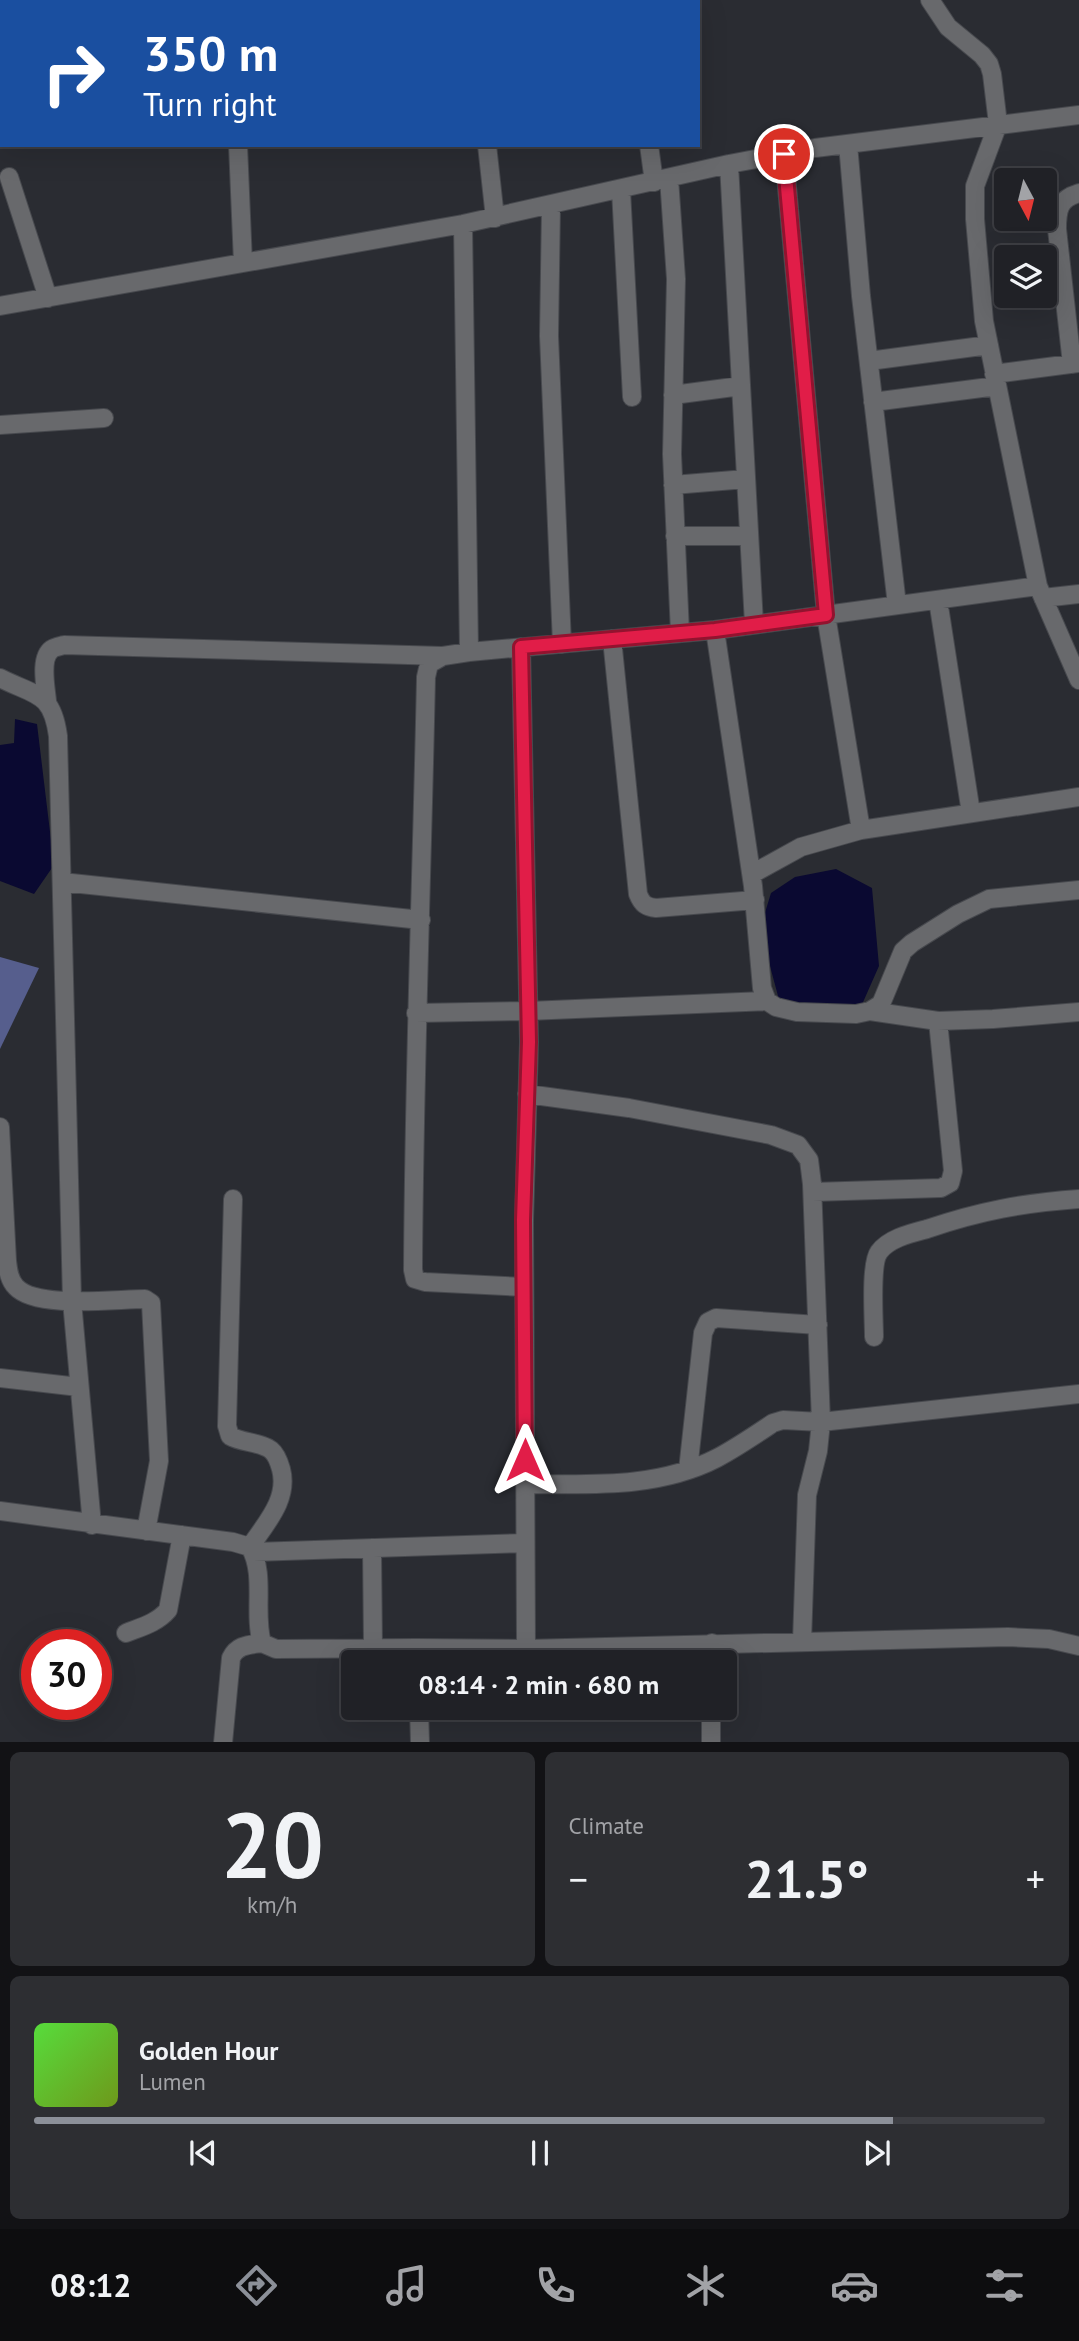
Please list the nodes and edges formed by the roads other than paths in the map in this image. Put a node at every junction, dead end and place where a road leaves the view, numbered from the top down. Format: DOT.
graph roads {
  1 [pos="930,0"];
  2 [pos="1079,114"];
  3 [pos="998,124"];
  4 [pos="848,144"];
  5 [pos="238,147"];
  6 [pos="487,147"];
  7 [pos="784,154"];
  8 [pos="729,164"];
  9 [pos="655,169"];
  10 [pos="9,177"];
  11 [pos="621,190"];
  12 [pos="1079,192"];
  13 [pos="551,206"];
  14 [pos="495,218"];
  15 [pos="463,224"];
  16 [pos="243,263"];
  17 [pos="48,298"];
  18 [pos="0,306"];
  19 [pos="989,345"];
  20 [pos="869,361"];
  21 [pos="1075,363"];
  22 [pos="995,380"];
  23 [pos="741,386"];
  24 [pos="673,395"];
  25 [pos="632,397"];
  26 [pos="873,402"];
  27 [pos="104,418"];
  28 [pos="0,425"];
  29 [pos="746,480"];
  30 [pos="673,485"];
  31 [pos="675,536"];
  32 [pos="749,536"];
  33 [pos="1040,592"];
  34 [pos="1079,594"];
  35 [pos="938,600"];
  36 [pos="897,605"];
  37 [pos="826,615"];
  38 [pos="754,624"];
  39 [pos="715,630"];
  40 [pos="680,633"];
  41 [pos="612,639"];
  42 [pos="562,643"];
  43 [pos="521,647"];
  44 [pos="469,652"];
  45 [pos="443,656"];
  46 [pos="0,678"];
  47 [pos="1079,680"];
  48 [pos="47,701"];
  49 [pos="1079,797"];
  50 [pos="971,813"];
  51 [pos="861,830"];
  52 [pos="751,874"];
  53 [pos="62,882"];
  54 [pos="1079,890"];
  55 [pos="755,900"];
  56 [pos="421,920"];
  57 [pos="767,1001"];
  58 [pos="528,1011"];
  59 [pos="870,1011"];
  60 [pos="1079,1012"];
  61 [pos="416,1013"];
  62 [pos="938,1021"];
  63 [pos="527,1094"];
  64 [pos="0,1127"];
  65 [pos="813,1192"];
  66 [pos="233,1199"];
  67 [pos="1079,1199"];
  68 [pos="524,1287"];
  69 [pos="72,1301"];
  70 [pos="818,1325"];
  71 [pos="874,1337"];
  72 [pos="0,1378"];
  73 [pos="79,1387"];
  74 [pos="1079,1394"];
  75 [pos="821,1422"];
  76 [pos="688,1470"];
  77 [pos="525,1485"];
  78 [pos="0,1511"];
  79 [pos="92,1525"];
  80 [pos="146,1531"];
  81 [pos="182,1535"];
  82 [pos="525,1543"];
  83 [pos="372,1548"];
  84 [pos="252,1549"];
  85 [pos="126,1633"];
  86 [pos="802,1642"];
  87 [pos="262,1643"];
  88 [pos="712,1643"];
  89 [pos="1079,1646"];
  90 [pos="373,1648"];
  91 [pos="526,1649"];
  92 [pos="385,1650"];
  93 [pos="508,1650"];
  94 [pos="712,1650"];
  95 [pos="419,1720"];
  96 [pos="711,1720"];
  97 [pos="223,1742"];
  98 [pos="420,1742"];
  99 [pos="711,1742"];
  1 -- 3 [label="street"];
  2 -- 3 [label="street"];
  3 -- 4 [label="street"];
  3 -- 19 [label="street"];
  4 -- 7 [label="street"];
  4 -- 20 [label="street"];
  5 -- 16 [label="street"];
  6 -- 14 [label="street"];
  7 -- 8 [label="street"];
  7 -- 37 [label="street"];
  8 -- 9 [label="street"];
  8 -- 23 [label="street"];
  9 -- 11 [label="street"];
  9 -- 24 [label="street"];
  10 -- 17 [label="street"];
  11 -- 13 [label="street"];
  11 -- 25 [label="street"];
  12 -- 21 [label="street"];
  13 -- 14 [label="street"];
  13 -- 42 [label="street"];
  14 -- 15 [label="street"];
  15 -- 16 [label="street"];
  15 -- 44 [label="street"];
  16 -- 17 [label="street"];
  17 -- 18 [label="street"];
  19 -- 20 [label="street"];
  19 -- 22 [label="street"];
  20 -- 26 [label="street"];
  21 -- 22 [label="street"];
  22 -- 26 [label="street"];
  22 -- 33 [label="street"];
  23 -- 24 [label="street"];
  23 -- 29 [label="street"];
  24 -- 30 [label="street"];
  26 -- 36 [label="street"];
  27 -- 28 [label="street"];
  29 -- 30 [label="street"];
  29 -- 32 [label="street"];
  30 -- 31 [label="street"];
  31 -- 32 [label="street"];
  31 -- 40 [label="street"];
  32 -- 38 [label="street"];
  33 -- 34 [label="street"];
  33 -- 35 [label="street"];
  33 -- 47 [label="street"];
  35 -- 36 [label="street"];
  35 -- 50 [label="street"];
  36 -- 37 [label="street"];
  37 -- 38 [label="street"];
  37 -- 51 [label="street"];
  38 -- 39 [label="street"];
  39 -- 40 [label="street"];
  39 -- 52 [label="street"];
  40 -- 41 [label="street"];
  41 -- 42 [label="street"];
  41 -- 55 [label="street"];
  42 -- 43 [label="street"];
  43 -- 44 [label="street"];
  43 -- 58 [label="street"];
  44 -- 45 [label="street"];
  45 -- 48 [label="street"];
  45 -- 56 [label="street"];
  46 -- 48 [label="street"];
  48 -- 53 [label="street"];
  49 -- 50 [label="street"];
  50 -- 51 [label="street"];
  51 -- 52 [label="street"];
  52 -- 55 [label="street"];
  53 -- 56 [label="street"];
  53 -- 69 [label="street"];
  54 -- 59 [label="street"];
  55 -- 57 [label="street"];
  56 -- 61 [label="street"];
  57 -- 58 [label="street"];
  57 -- 59 [label="street"];
  58 -- 61 [label="street"];
  58 -- 63 [label="street"];
  59 -- 62 [label="street"];
  60 -- 62 [label="street"];
  61 -- 68 [label="street"];
  62 -- 65 [label="street"];
  63 -- 65 [label="street"];
  63 -- 68 [label="street"];
  64 -- 69 [label="street"];
  65 -- 70 [label="street"];
  66 -- 84 [label="street"];
  67 -- 71 [label="street"];
  68 -- 77 [label="street"];
  69 -- 73 [label="street"];
  69 -- 80 [label="street"];
  70 -- 75 [label="street"];
  70 -- 76 [label="street"];
  72 -- 73 [label="street"];
  73 -- 79 [label="street"];
  74 -- 75 [label="street"];
  75 -- 76 [label="street"];
  75 -- 86 [label="street"];
  76 -- 77 [label="street"];
  77 -- 82 [label="street"];
  78 -- 79 [label="street"];
  79 -- 80 [label="street"];
  80 -- 81 [label="street"];
  81 -- 84 [label="street"];
  81 -- 85 [label="street"];
  82 -- 83 [label="street"];
  82 -- 91 [label="street"];
  83 -- 84 [label="street"];
  83 -- 90 [label="street"];
  84 -- 87 [label="street"];
  86 -- 88 [label="street"];
  86 -- 89 [label="street"];
  87 -- 90 [label="street"];
  87 -- 97 [label="street"];
  88 -- 91 [label="street"];
  88 -- 94 [label="street"];
  90 -- 92 [label="street"];
  91 -- 93 [label="street"];
  95 -- 98 [label="street"];
  96 -- 99 [label="street"];
}
